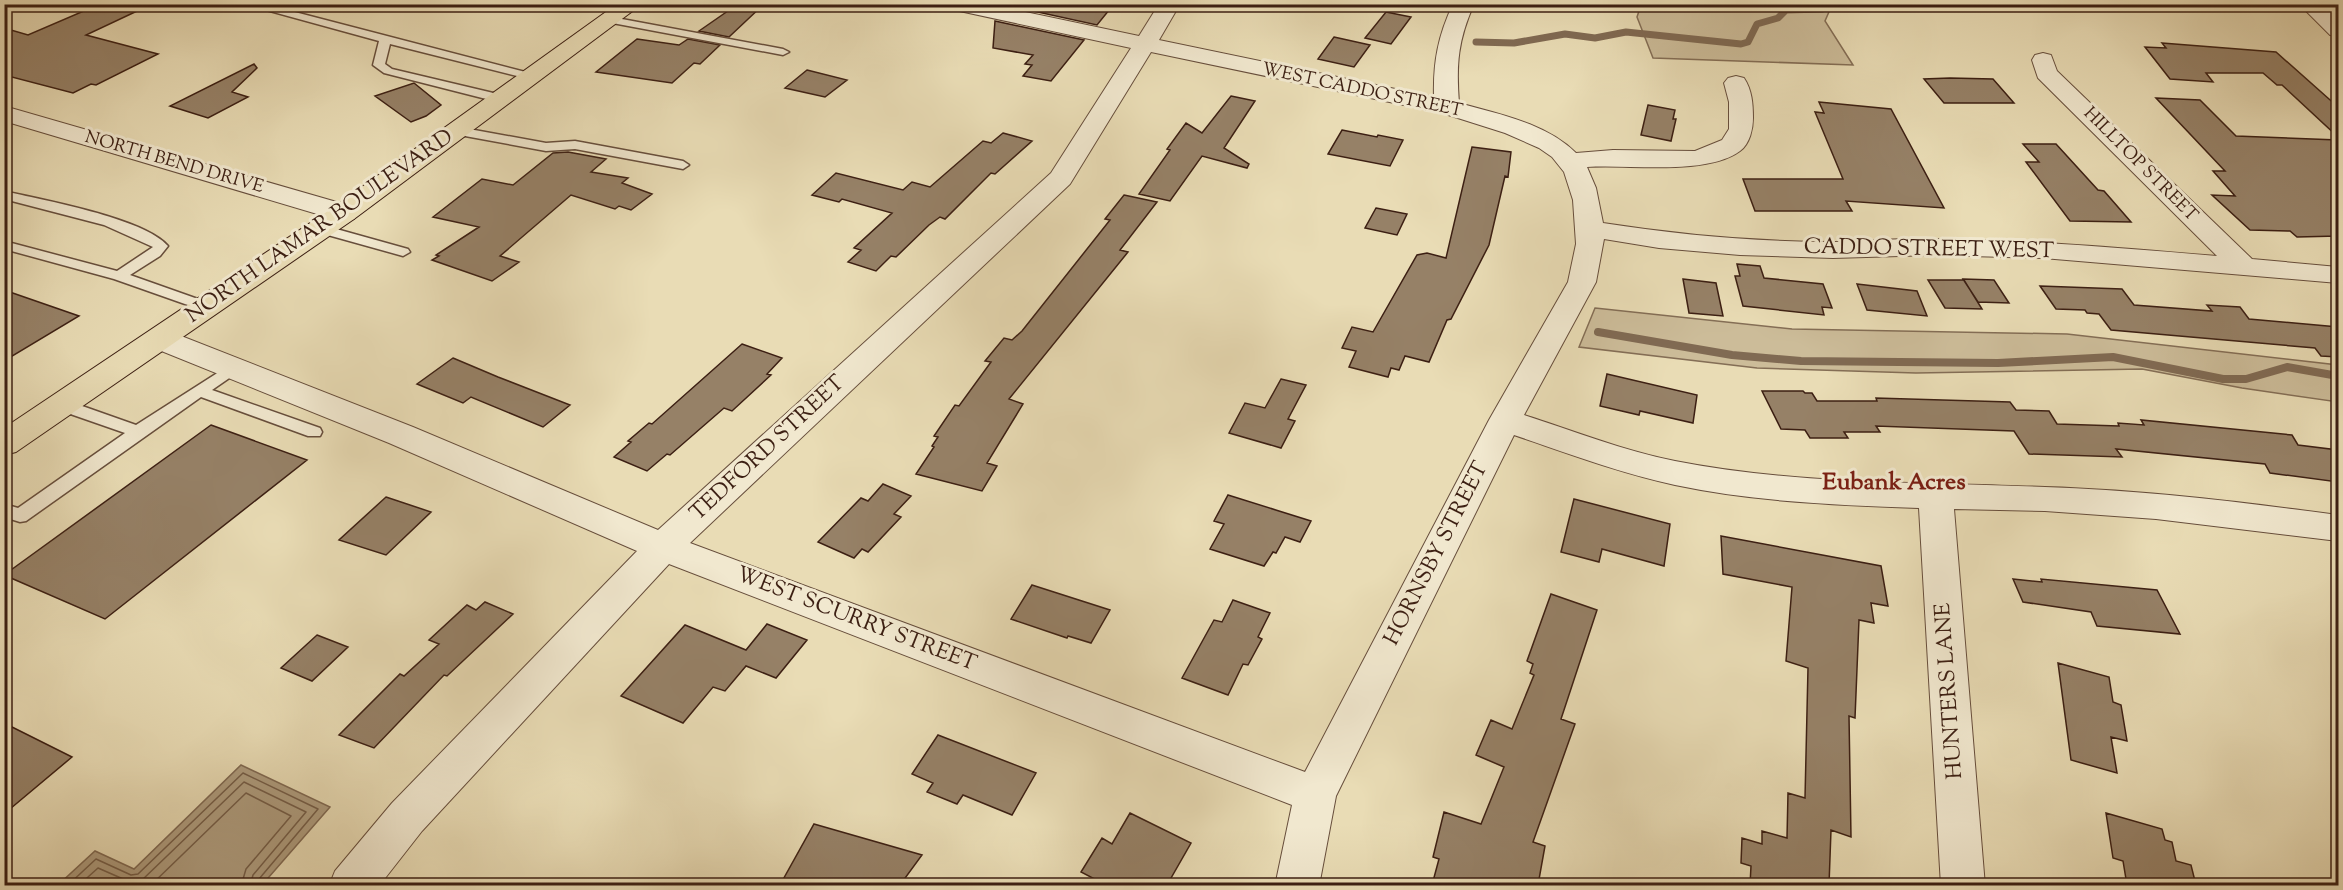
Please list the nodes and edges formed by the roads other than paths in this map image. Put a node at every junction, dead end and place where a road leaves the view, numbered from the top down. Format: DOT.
graph roads {
  1 [pos="249,4"];
  2 [pos="955,4"];
  3 [pos="1170,4"];
  4 [pos="1464,4"];
  5 [pos="2309,4"];
  6 [pos="621,12"];
  7 [pos="2338,30"];
  8 [pos="385,40"];
  9 [pos="1144,46"];
  10 [pos="783,52"];
  11 [pos="2043,60"];
  12 [pos="532,77"];
  13 [pos="1736,83"];
  14 [pos="502,99"];
  15 [pos="1446,107"];
  16 [pos="4,113"];
  17 [pos="458,131"];
  18 [pos="1570,161"];
  19 [pos="683,165"];
  20 [pos="4,195"];
  21 [pos="344,213"];
  22 [pos="322,229"];
  23 [pos="1592,229"];
  24 [pos="4,245"];
  25 [pos="403,252"];
  26 [pos="2244,267"];
  27 [pos="2338,275"];
  28 [pos="119,276"];
  29 [pos="207,307"];
  30 [pos="160,339"];
  31 [pos="233,368"];
  32 [pos="200,391"];
  33 [pos="62,405"];
  34 [pos="1505,420"];
  35 [pos="138,432"];
  36 [pos="314,432"];
  37 [pos="4,444"];
  38 [pos="1936,496"];
  39 [pos="4,510"];
  40 [pos="2338,528"];
  41 [pos="663,547"];
  42 [pos="1315,795"];
  43 [pos="351,885"];
  44 [pos="1297,885"];
  45 [pos="1963,885"];
  1 -- 8 [label="lane"];
  2 -- 9 [label="street"];
  3 -- 9 [label="street, TEDFORD STREET"];
  4 -- 15 [label="street"];
  5 -- 7 [label="street"];
  6 -- 10 [label="lane"];
  6 -- 12 [label="main road, NORTH LAMAR BOULEVARD"];
  8 -- 12 [label="lane"];
  8 -- 14 [label="lane"];
  9 -- 15 [label="street, WEST CADDO STREET"];
  9 -- 41 [label="street, TEDFORD STREET"];
  11 -- 26 [label="street, HILLTOP STREET"];
  12 -- 14 [label="main road, NORTH LAMAR BOULEVARD"];
  13 -- 18 [label="street"];
  14 -- 17 [label="main road, NORTH LAMAR BOULEVARD"];
  15 -- 18 [label="street, WEST CADDO STREET"];
  16 -- 21 [label="street, NORTH BEND DRIVE"];
  17 -- 19 [label="lane"];
  17 -- 21 [label="main road, NORTH LAMAR BOULEVARD"];
  18 -- 23 [label="street"];
  20 -- 28 [label="lane"];
  21 -- 22 [label="main road, NORTH LAMAR BOULEVARD"];
  22 -- 25 [label="lane"];
  22 -- 29 [label="main road, NORTH LAMAR BOULEVARD"];
  23 -- 26 [label="street, CADDO STREET WEST"];
  23 -- 34 [label="street, HORNSBY STREET"];
  24 -- 28 [label="lane"];
  26 -- 27 [label="street, CADDO STREET WEST"];
  28 -- 29 [label="lane"];
  29 -- 30 [label="main road, NORTH LAMAR BOULEVARD"];
  30 -- 31 [label="street, WEST SCURRY STREET"];
  30 -- 33 [label="main road, NORTH LAMAR BOULEVARD"];
  31 -- 32 [label="lane"];
  31 -- 41 [label="street, WEST SCURRY STREET"];
  32 -- 35 [label="lane"];
  32 -- 36 [label="lane"];
  33 -- 35 [label="lane"];
  33 -- 37 [label="main road, NORTH LAMAR BOULEVARD"];
  34 -- 38 [label="street"];
  34 -- 42 [label="street, HORNSBY STREET"];
  35 -- 39 [label="lane"];
  38 -- 40 [label="street"];
  38 -- 45 [label="street, HUNTERS LANE"];
  41 -- 42 [label="street, WEST SCURRY STREET"];
  41 -- 43 [label="street, TEDFORD STREET"];
  42 -- 44 [label="street, HORNSBY STREET"];
}
